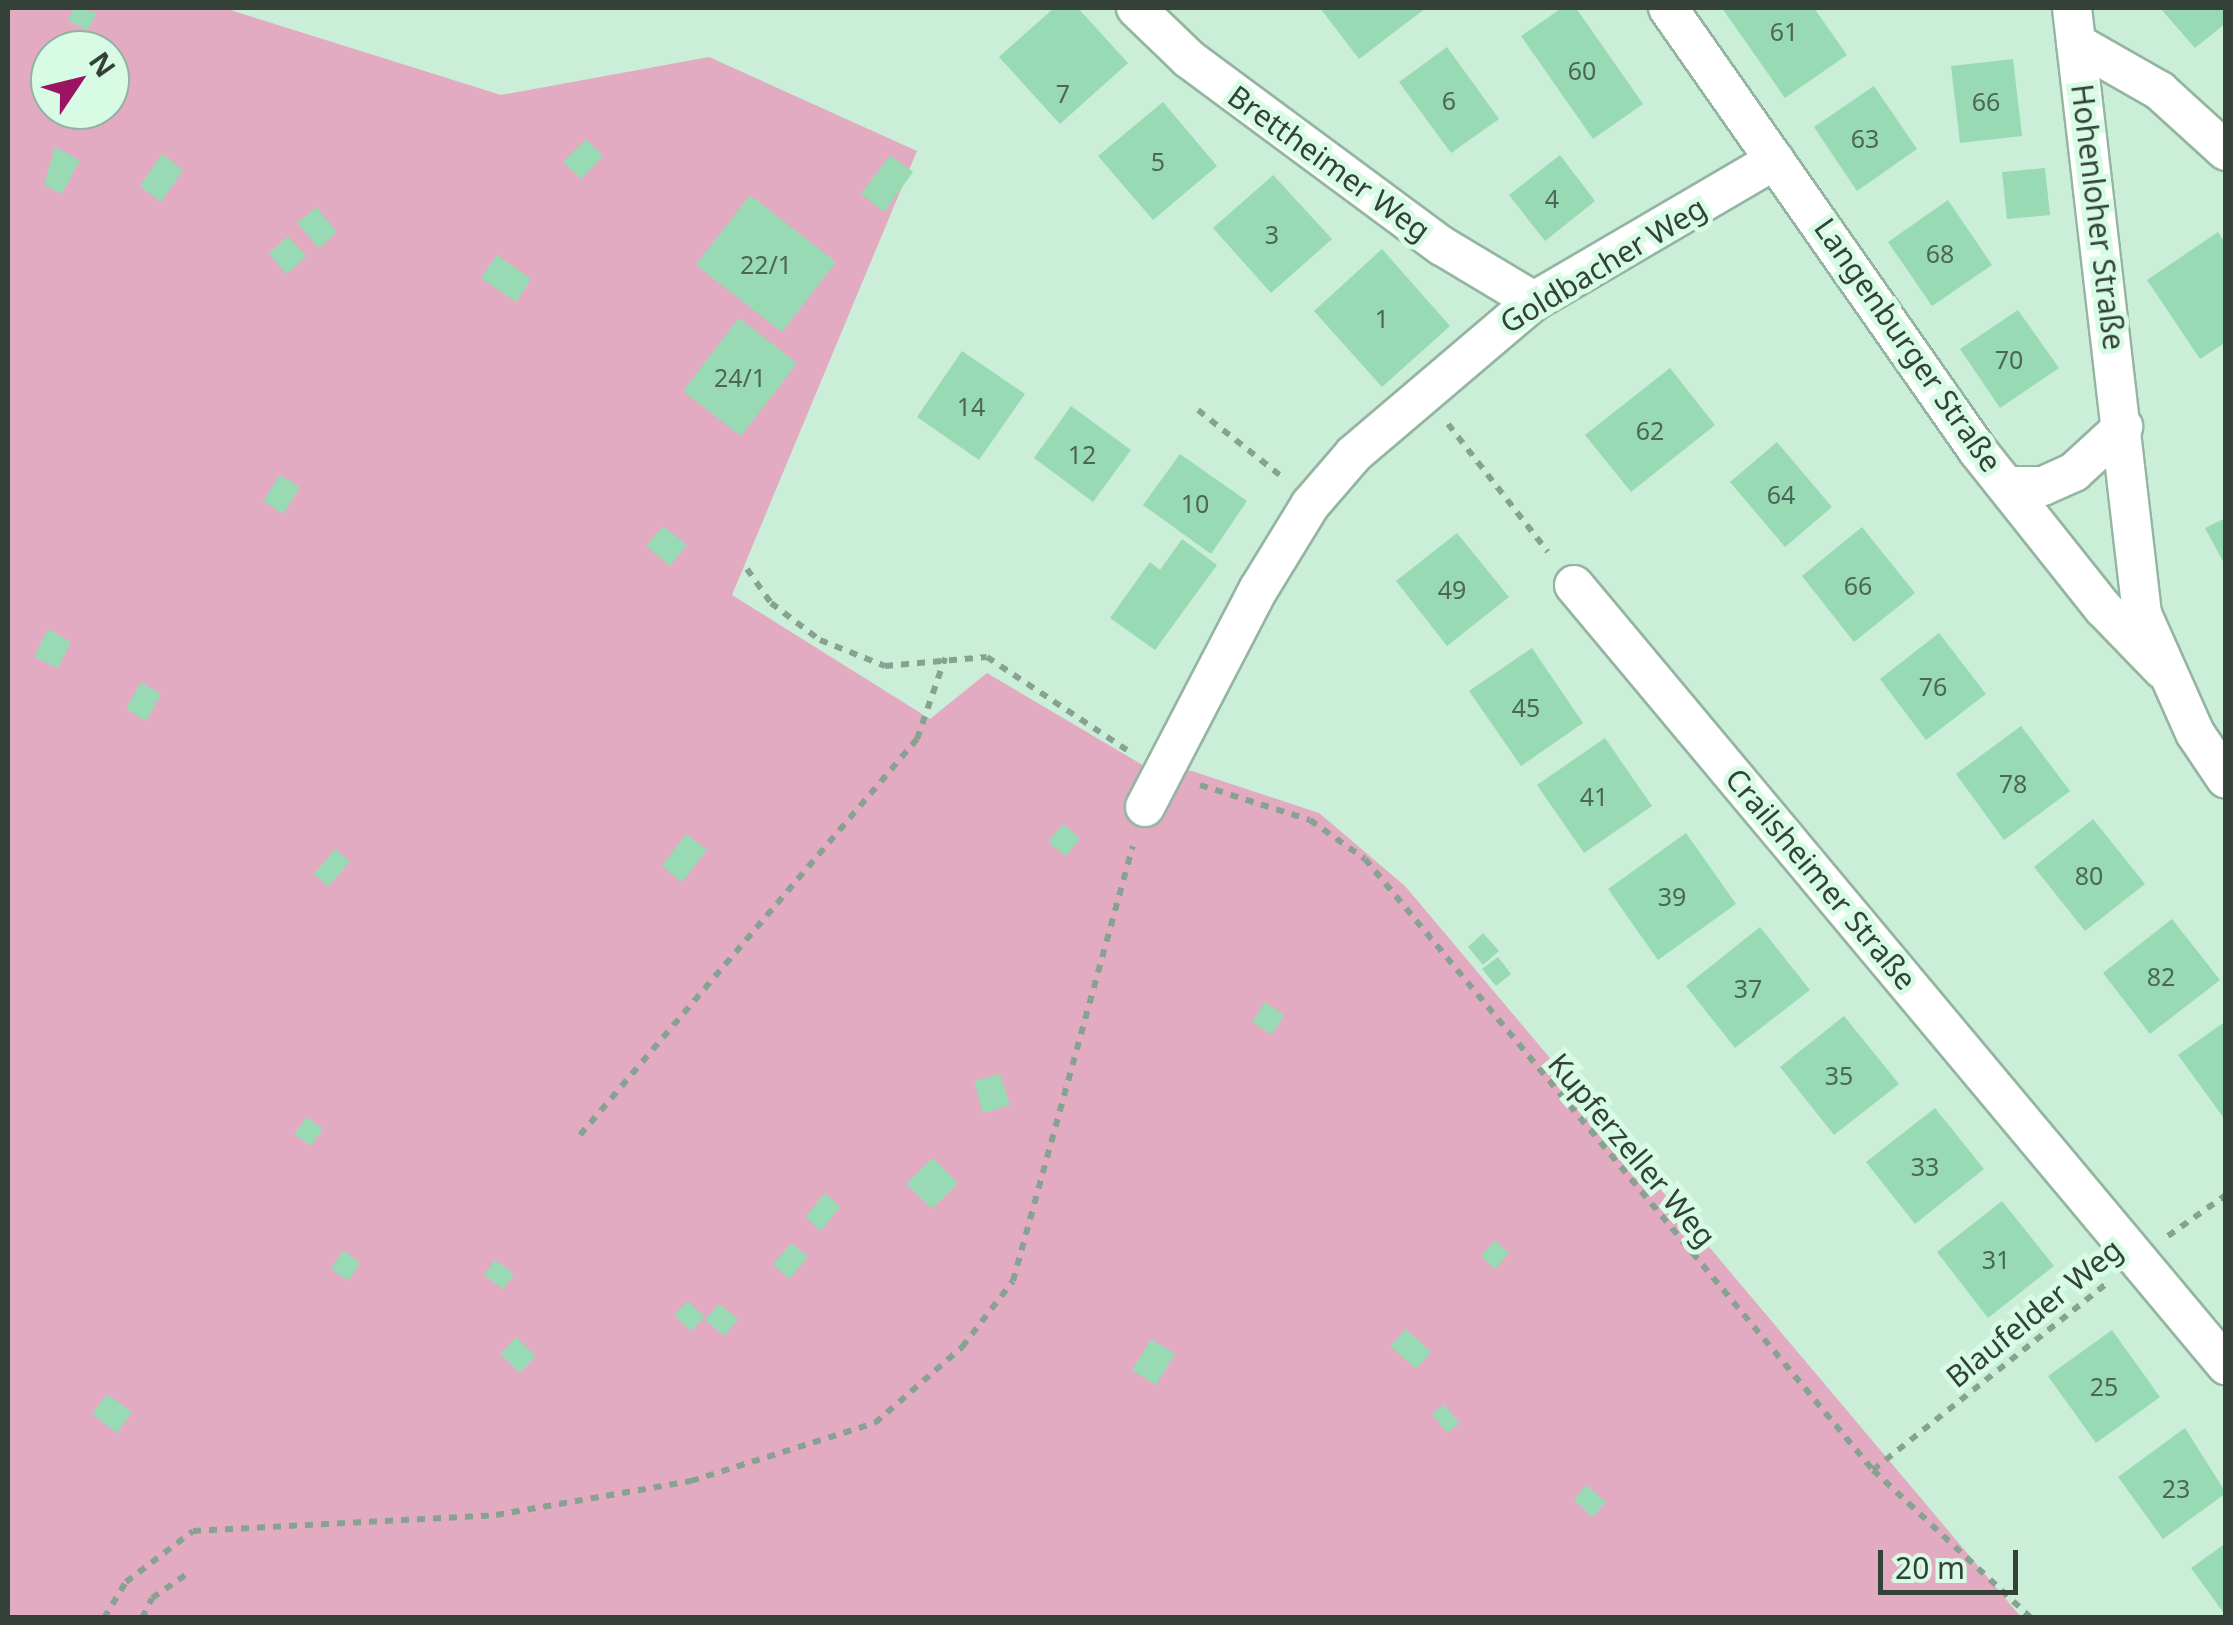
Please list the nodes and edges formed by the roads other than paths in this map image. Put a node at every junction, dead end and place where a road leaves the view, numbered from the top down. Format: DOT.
graph roads {
  1 [pos="1136,8"];
  2 [pos="1668,8"];
  3 [pos="2074,26"];
  4 [pos="2226,151"];
  5 [pos="1776,160"];
  6 [pos="1534,301"];
  7 [pos="2124,428"];
  8 [pos="2009,486"];
  9 [pos="1574,585"];
  10 [pos="2163,670"];
  11 [pos="2226,779"];
  12 [pos="1145,807"];
  13 [pos="2226,1364"];
  1 -- 6 [label="street, Brettheimer Weg"];
  2 -- 5 [label="street, Langenburger Straße"];
  3 -- 4 [label="street"];
  3 -- 7 [label="street, Hohenloher Straße"];
  5 -- 6 [label="street, Goldbacher Weg"];
  5 -- 8 [label="street, Langenburger Straße"];
  6 -- 12 [label="street, Goldbacher Weg"];
  7 -- 8 [label="street"];
  7 -- 10 [label="street, Hohenloher Straße"];
  8 -- 10 [label="street, Langenburger Straße"];
  9 -- 13 [label="street, Crailsheimer Straße"];
  10 -- 11 [label="street, Hohenloher Straße"];
}
